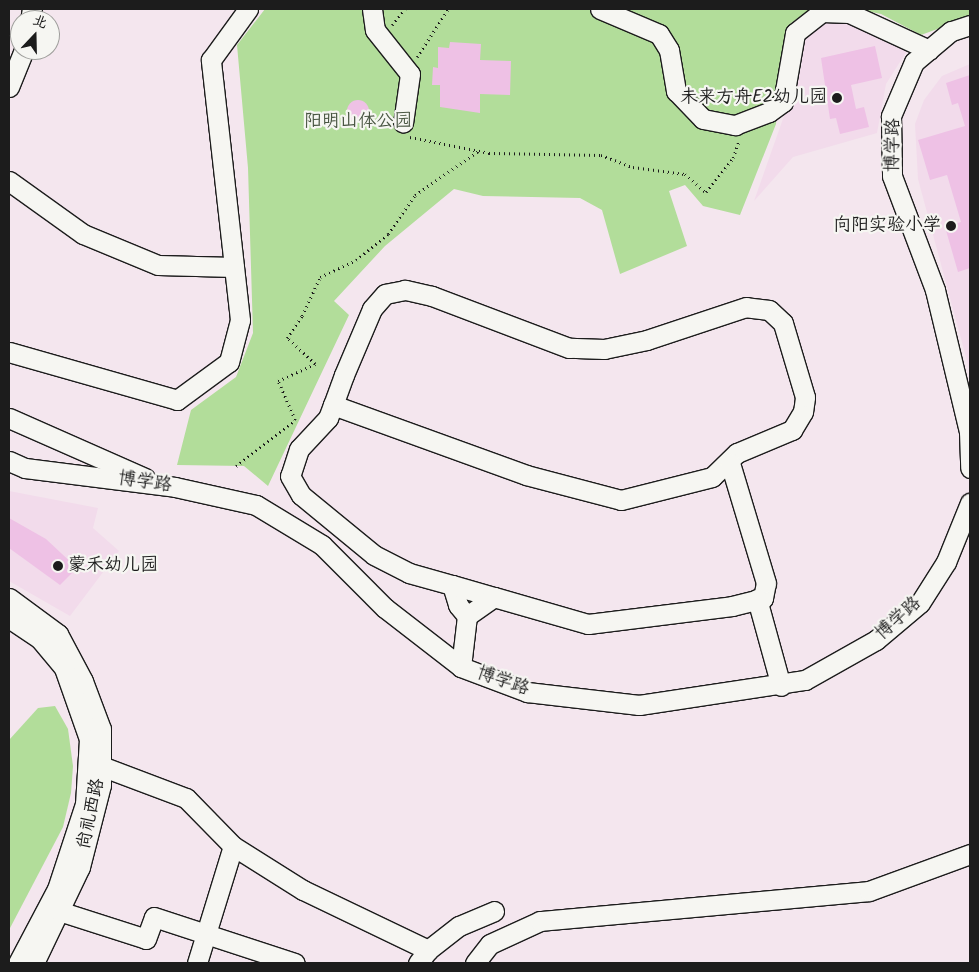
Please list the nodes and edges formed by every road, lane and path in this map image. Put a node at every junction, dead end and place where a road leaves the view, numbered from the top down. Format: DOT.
graph roads {
  1 [pos="248,9"];
  2 [pos="372,9"];
  3 [pos="405,9"];
  4 [pos="448,9"];
  5 [pos="600,9"];
  6 [pos="970,25"];
  7 [pos="382,39"];
  8 [pos="929,50"];
  9 [pos="20,60"];
  10 [pos="407,69"];
  11 [pos="9,88"];
  12 [pos="746,121"];
  13 [pos="403,123"];
  14 [pos="478,151"];
  15 [pos="9,180"];
  16 [pos="234,267"];
  17 [pos="9,352"];
  18 [pos="333,405"];
  19 [pos="9,418"];
  20 [pos="9,461"];
  21 [pos="730,463"];
  22 [pos="236,466"];
  23 [pos="970,468"];
  24 [pos="161,485"];
  25 [pos="970,503"];
  26 [pos="452,585"];
  27 [pos="494,597"];
  28 [pos="9,598"];
  29 [pos="757,599"];
  30 [pos="467,616"];
  31 [pos="9,618"];
  32 [pos="461,667"];
  33 [pos="781,686"];
  34 [pos="101,766"];
  35 [pos="233,846"];
  36 [pos="970,854"];
  37 [pos="59,911"];
  38 [pos="494,911"];
  39 [pos="207,934"];
  40 [pos="423,956"];
  41 [pos="18,963"];
  42 [pos="34,963"];
  43 [pos="197,963"];
  44 [pos="296,963"];
  45 [pos="475,963"];
  1 -- 16 [label="street"];
  2 -- 7 [label="street"];
  3 -- 7 [label="path"];
  4 -- 10 [label="path"];
  5 -- 12 [label="street"];
  6 -- 8 [label="street, 博学路"];
  7 -- 10 [label="street"];
  8 -- 12 [label="street"];
  8 -- 23 [label="street, 博学路"];
  9 -- 11 [label="street"];
  10 -- 13 [label="street"];
  12 -- 14 [label="path"];
  13 -- 14 [label="path"];
  14 -- 22 [label="path"];
  15 -- 16 [label="street"];
  16 -- 17 [label="street"];
  18 -- 21 [label="street"];
  18 -- 21 [label="street"];
  18 -- 26 [label="street"];
  19 -- 24 [label="street"];
  20 -- 24 [label="street, 博学路"];
  21 -- 29 [label="street"];
  24 -- 32 [label="street, 博学路"];
  25 -- 33 [label="street, 博学路"];
  26 -- 27 [label="street"];
  26 -- 30 [label="street"];
  27 -- 29 [label="street"];
  27 -- 30 [label="street"];
  28 -- 34 [label="street, 尚礼西路"];
  29 -- 33 [label="street"];
  30 -- 32 [label="street"];
  31 -- 41 [label="street, 尚礼西路"];
  32 -- 33 [label="street, 博学路"];
  34 -- 35 [label="street"];
  34 -- 37 [label="street, 尚礼西路"];
  35 -- 39 [label="street"];
  35 -- 40 [label="street"];
  36 -- 45 [label="street"];
  37 -- 39 [label="street"];
  37 -- 42 [label="street, 尚礼西路"];
  38 -- 40 [label="street"];
  39 -- 43 [label="street"];
  39 -- 44 [label="street"];
}
